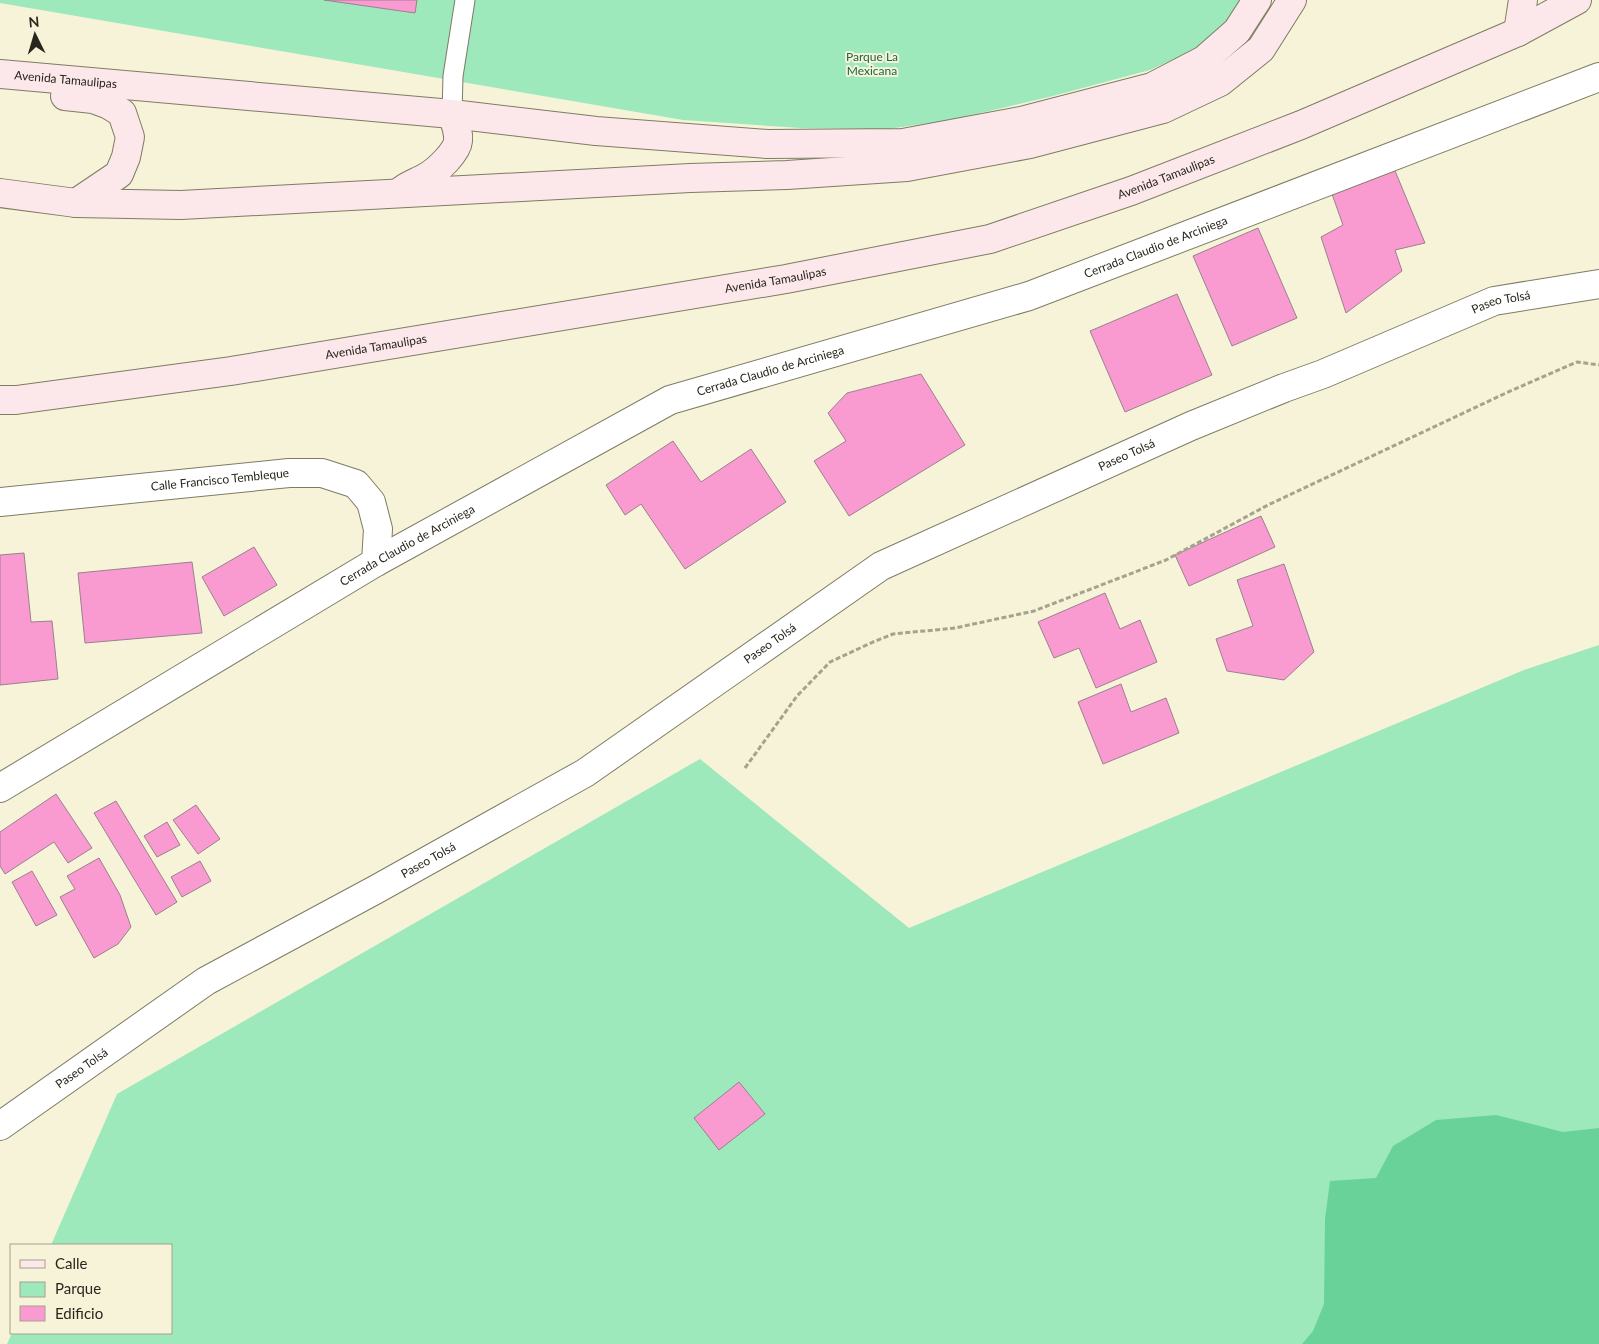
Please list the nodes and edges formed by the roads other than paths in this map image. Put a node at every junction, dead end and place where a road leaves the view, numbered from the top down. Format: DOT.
graph roads {
  1 [pos="465,0"];
  2 [pos="1258,0"];
  3 [pos="1292,0"];
  4 [pos="1523,0"];
  5 [pos="1577,0"];
  6 [pos="1518,32"];
  7 [pos="0,74"];
  8 [pos="1599,77"];
  9 [pos="0,89"];
  10 [pos="452,114"];
  11 [pos="0,193"];
  12 [pos="398,194"];
  13 [pos="76,203"];
  14 [pos="1599,284"];
  15 [pos="0,400"];
  16 [pos="0,502"];
  17 [pos="376,562"];
  18 [pos="0,788"];
  19 [pos="0,1126"];
  1 -- 10 [label="lane"];
  2 -- 10 [label="street, Avenida Tamaulipas"];
  3 -- 12 [label="street"];
  4 -- 6 [label="street"];
  5 -- 6 [label="street, Avenida Tamaulipas"];
  6 -- 15 [label="street, Avenida Tamaulipas"];
  7 -- 10 [label="street, Avenida Tamaulipas"];
  8 -- 17 [label="street, Cerrada Claudio de Arciniega"];
  9 -- 13 [label="street"];
  10 -- 12 [label="street"];
  11 -- 13 [label="street"];
  12 -- 13 [label="street"];
  14 -- 19 [label="street, Paseo Tolsá"];
  16 -- 17 [label="street, Calle Francisco Tembleque"];
  17 -- 18 [label="street, Cerrada Claudio de Arciniega"];
}
